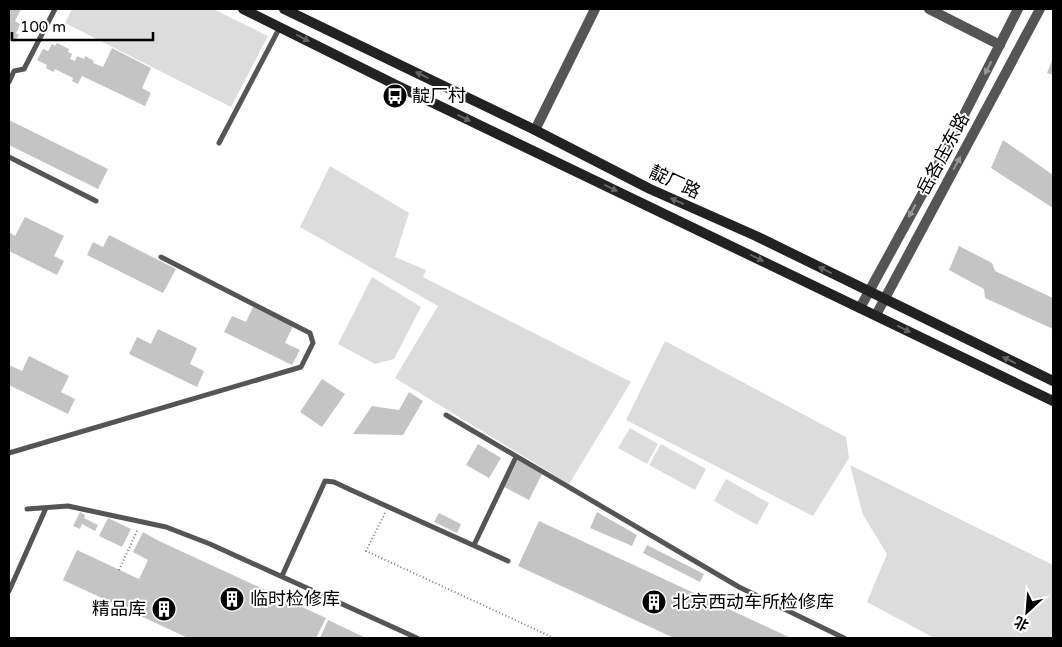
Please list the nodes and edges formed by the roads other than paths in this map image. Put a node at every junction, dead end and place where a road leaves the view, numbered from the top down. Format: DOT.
graph roads {
  1 [pos="55,9"];
  2 [pos="243,9"];
  3 [pos="284,9"];
  4 [pos="595,9"];
  5 [pos="929,9"];
  6 [pos="1018,9"];
  7 [pos="1040,9"];
  8 [pos="280,27"];
  9 [pos="1000,45"];
  10 [pos="11,70"];
  11 [pos="9,82"];
  12 [pos="535,130"];
  13 [pos="219,143"];
  14 [pos="9,157"];
  15 [pos="96,201"];
  16 [pos="161,257"];
  17 [pos="869,291"];
  18 [pos="885,299"];
  19 [pos="860,308"];
  20 [pos="876,315"];
  21 [pos="1053,381"];
  22 [pos="1053,401"];
  23 [pos="446,415"];
  24 [pos="9,454"];
  25 [pos="516,457"];
  26 [pos="26,508"];
  27 [pos="46,508"];
  28 [pos="474,545"];
  29 [pos="508,561"];
  30 [pos="282,576"];
  31 [pos="9,591"];
  32 [pos="417,638"];
  33 [pos="844,638"];
  1 -- 10 [label="lane"];
  2 -- 8 [label="main road"];
  12 -- 3 [label="main road, 靛厂路, one-way"];
  4 -- 12 [label="street"];
  5 -- 9 [label="street"];
  6 -- 9 [label="street, 岳各庄东路"];
  18 -- 7 [label="street, 岳各庄东路, one-way"];
  8 -- 13 [label="lane"];
  8 -- 19 [label="main road, one-way"];
  9 -- 17 [label="street, 岳各庄东路, one-way"];
  10 -- 11 [label="lane"];
  17 -- 12 [label="main road, 靛厂路, one-way"];
  14 -- 15 [label="lane"];
  16 -- 24 [label="lane"];
  17 -- 18 [label="main road, 靛厂路"];
  17 -- 19 [label="street, 岳各庄东路"];
  18 -- 20 [label="street, 岳各庄东路"];
  21 -- 18 [label="main road, 靛厂路, one-way"];
  19 -- 20 [label="main road"];
  20 -- 22 [label="main road, one-way"];
  23 -- 25 [label="lane"];
  25 -- 28 [label="lane"];
  25 -- 33 [label="lane"];
  26 -- 27 [label="lane"];
  27 -- 30 [label="lane"];
  27 -- 31 [label="lane"];
  28 -- 29 [label="lane"];
  28 -- 30 [label="lane"];
  30 -- 32 [label="lane"];
}
